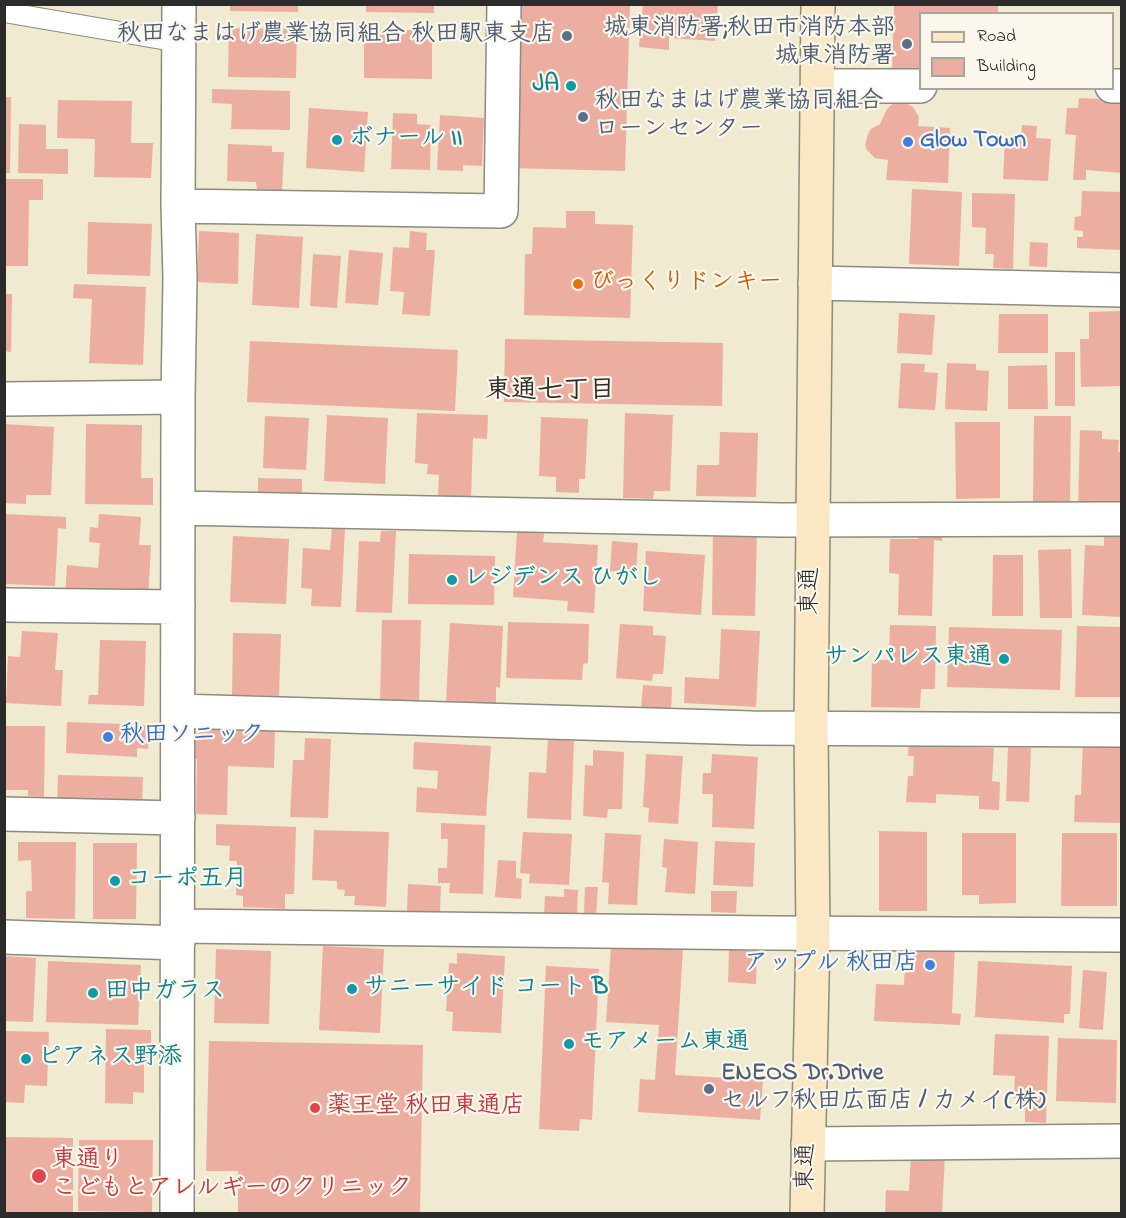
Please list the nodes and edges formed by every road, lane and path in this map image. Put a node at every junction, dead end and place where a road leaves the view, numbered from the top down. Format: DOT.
graph roads {
  1 [pos="179,4"];
  2 [pos="504,4"];
  3 [pos="818,4"];
  4 [pos="4,12"];
  5 [pos="179,42"];
  6 [pos="818,86"];
  7 [pos="919,86"];
  8 [pos="178,206"];
  9 [pos="815,283"];
  10 [pos="1122,290"];
  11 [pos="178,397"];
  12 [pos="4,399"];
  13 [pos="178,508"];
  14 [pos="1122,519"];
  15 [pos="813,520"];
  16 [pos="4,604"];
  17 [pos="178,607"];
  18 [pos="178,711"];
  19 [pos="811,729"];
  20 [pos="1122,730"];
  21 [pos="4,814"];
  22 [pos="178,818"];
  23 [pos="178,934"];
  24 [pos="813,934"];
  25 [pos="1122,935"];
  26 [pos="4,937"];
  27 [pos="1122,1141"];
  28 [pos="808,1144"];
  29 [pos="177,1214"];
  30 [pos="807,1214"];
  1 -- 5 [label="street"];
  2 -- 8 [label="street"];
  3 -- 6 [label="street, 東通"];
  4 -- 5 [label="lane"];
  5 -- 8 [label="street"];
  6 -- 7 [label="street"];
  6 -- 9 [label="street, 東通"];
  8 -- 11 [label="street"];
  9 -- 10 [label="street"];
  9 -- 15 [label="street, 東通"];
  11 -- 12 [label="street"];
  11 -- 13 [label="street"];
  13 -- 15 [label="street"];
  13 -- 17 [label="street"];
  14 -- 15 [label="street"];
  15 -- 19 [label="street, 東通"];
  16 -- 17 [label="street"];
  17 -- 18 [label="street"];
  18 -- 19 [label="street"];
  18 -- 22 [label="street"];
  19 -- 20 [label="street"];
  19 -- 24 [label="street, 東通"];
  21 -- 22 [label="street"];
  22 -- 23 [label="street"];
  23 -- 24 [label="street"];
  23 -- 26 [label="street"];
  23 -- 29 [label="street"];
  24 -- 25 [label="street"];
  24 -- 28 [label="street, 東通"];
  27 -- 28 [label="street"];
  28 -- 30 [label="street, 東通"];
}
